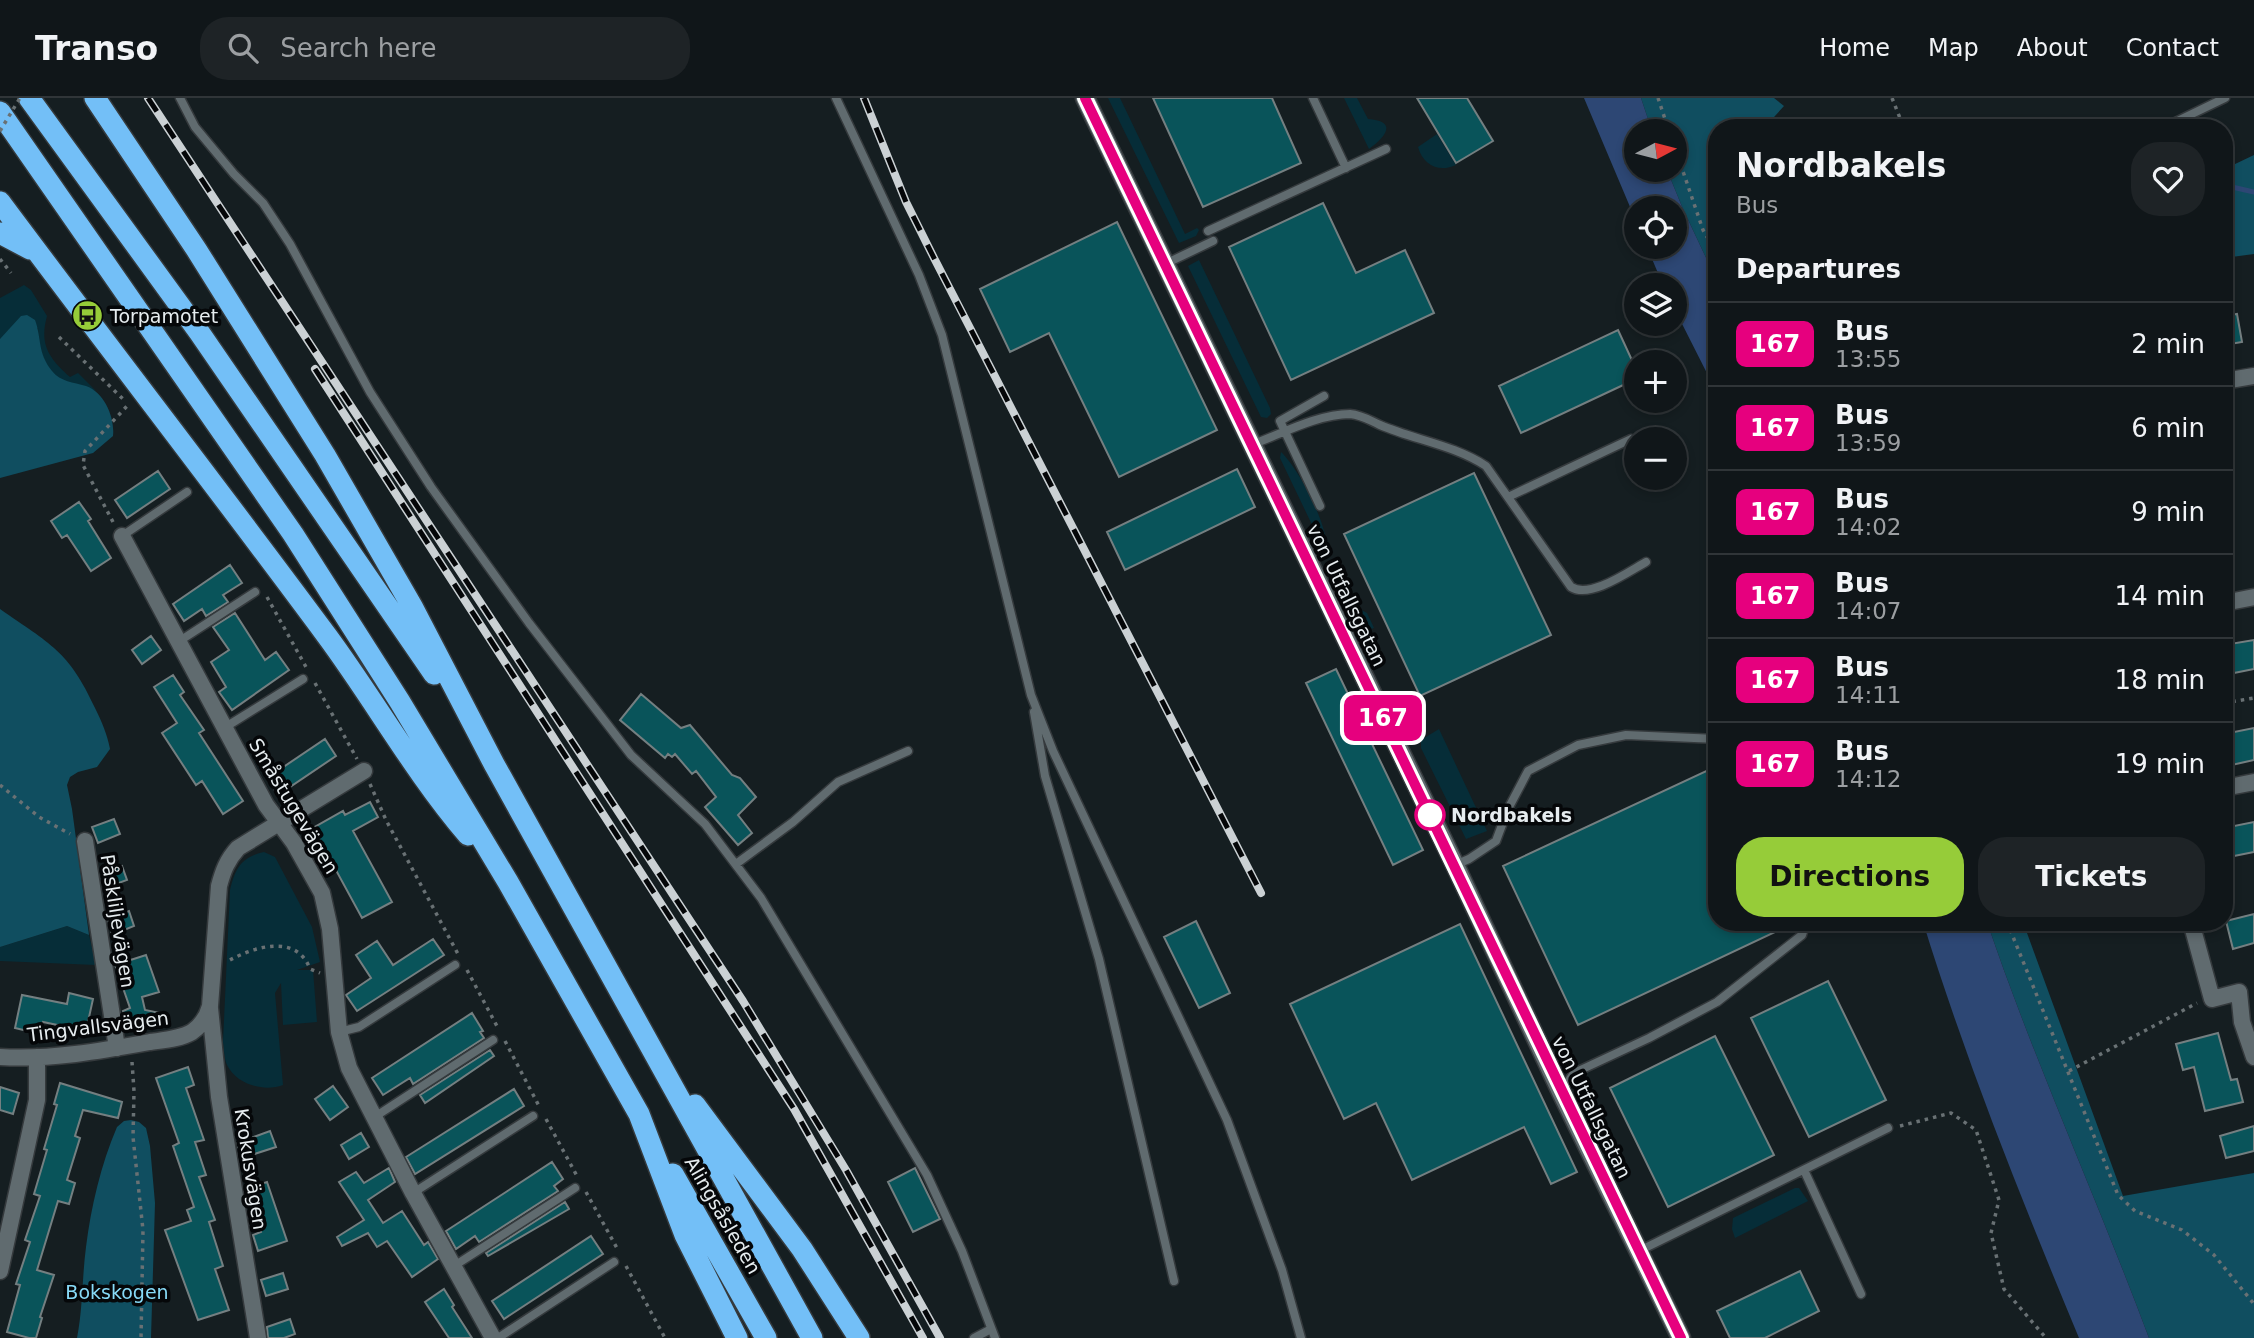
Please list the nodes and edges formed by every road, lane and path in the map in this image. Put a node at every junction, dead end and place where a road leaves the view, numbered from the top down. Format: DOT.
graph roads {
  1 [pos="20,98"];
  2 [pos="29,98"];
  3 [pos="95,98"];
  4 [pos="180,98"];
  5 [pos="836,98"];
  6 [pos="1085,98"];
  7 [pos="1313,98"];
  8 [pos="1658,98"];
  9 [pos="1892,98"];
  10 [pos="2225,98"];
  11 [pos="0,112"];
  12 [pos="1665,119"];
  13 [pos="1900,119"];
  14 [pos="2182,119"];
  15 [pos="0,131"];
  16 [pos="1386,149"];
  17 [pos="1346,168"];
  18 [pos="1687,182"];
  19 [pos="0,202"];
  20 [pos="1208,231"];
  21 [pos="0,233"];
  22 [pos="1708,239"];
  23 [pos="1213,241"];
  24 [pos="41,256"];
  25 [pos="0,259"];
  26 [pos="1165,264"];
  27 [pos="11,273"];
  28 [pos="59,337"];
  29 [pos="2254,376"];
  30 [pos="2233,380"];
  31 [pos="1324,396"];
  32 [pos="133,400"];
  33 [pos="128,405"];
  34 [pos="136,415"];
  35 [pos="1284,430"];
  36 [pos="1624,442"];
  37 [pos="1251,445"];
  38 [pos="187,492"];
  39 [pos="1508,497"];
  40 [pos="1320,506"];
  41 [pos="121,536"];
  42 [pos="1646,562"];
  43 [pos="258,590"];
  44 [pos="2254,597"];
  45 [pos="2233,601"];
  46 [pos="178,642"];
  47 [pos="303,679"];
  48 [pos="1031,695"];
  49 [pos="2254,698"];
  50 [pos="2233,702"];
  51 [pos="224,728"];
  52 [pos="1708,739"];
  53 [pos="485,748"];
  54 [pos="908,751"];
  55 [pos="364,771"];
  56 [pos="2254,782"];
  57 [pos="0,785"];
  58 [pos="2233,787"];
  59 [pos="280,824"];
  60 [pos="85,841"];
  61 [pos="736,864"];
  62 [pos="1455,865"];
  63 [pos="508,882"];
  64 [pos="1803,931"];
  65 [pos="2010,931"];
  66 [pos="2193,931"];
  67 [pos="455,965"];
  68 [pos="213,970"];
  69 [pos="333,973"];
  70 [pos="2247,990"];
  71 [pos="2212,999"];
  72 [pos="210,1006"];
  73 [pos="339,1032"];
  74 [pos="493,1040"];
  75 [pos="648,1043"];
  76 [pos="124,1047"];
  77 [pos="0,1057"];
  78 [pos="37,1057"];
  79 [pos="2254,1057"];
  80 [pos="2069,1071"];
  81 [pos="1561,1092"];
  82 [pos="639,1114"];
  83 [pos="533,1116"];
  84 [pos="373,1118"];
  85 [pos="1888,1128"];
  86 [pos="1804,1170"];
  87 [pos="575,1188"];
  88 [pos="413,1193"];
  89 [pos="1639,1251"];
  90 [pos="614,1262"];
  91 [pos="454,1266"];
  92 [pos="0,1270"];
  93 [pos="1174,1281"];
  94 [pos="1861,1294"];
  95 [pos="2254,1304"];
  96 [pos="993,1334"];
  97 [pos="141,1338"];
  98 [pos="258,1338"];
  99 [pos="496,1338"];
  100 [pos="665,1338"];
  101 [pos="737,1338"];
  102 [pos="766,1338"];
  103 [pos="812,1338"];
  104 [pos="859,1338"];
  105 [pos="974,1338"];
  106 [pos="1301,1338"];
  107 [pos="1681,1338"];
  108 [pos="2046,1338"];
  1 -- 15 [label="path, bridge"];
  2 -- 53 [label="highway"];
  3 -- 53 [label="highway"];
  4 -- 61 [label="lane"];
  5 -- 48 [label="lane"];
  6 -- 26 [label="street, von Utfallsgatan"];
  7 -- 17 [label="lane"];
  8 -- 12 [label="path"];
  9 -- 13 [label="path"];
  10 -- 14 [label="lane"];
  11 -- 63 [label="highway"];
  16 -- 17 [label="lane"];
  17 -- 20 [label="lane"];
  18 -- 22 [label="path"];
  19 -- 24 [label="highway"];
  21 -- 24 [label="highway"];
  23 -- 26 [label="lane"];
  24 -- 63 [label="highway"];
  25 -- 27 [label="path"];
  26 -- 37 [label="street, von Utfallsgatan"];
  28 -- 33 [label="path"];
  29 -- 30 [label="street"];
  31 -- 35 [label="lane"];
  32 -- 33 [label="path"];
  33 -- 34 [label="path"];
  33 -- 41 [label="path"];
  35 -- 37 [label="lane"];
  35 -- 39 [label="lane"];
  35 -- 40 [label="lane"];
  36 -- 39 [label="lane"];
  37 -- 62 [label="street, von Utfallsgatan"];
  38 -- 41 [label="lane"];
  39 -- 42 [label="lane"];
  41 -- 46 [label="street, Småstugevägen"];
  43 -- 46 [label="lane"];
  43 -- 55 [label="path"];
  44 -- 45 [label="street"];
  46 -- 51 [label="street, Småstugevägen"];
  47 -- 51 [label="lane"];
  48 -- 93 [label="lane"];
  48 -- 106 [label="lane"];
  49 -- 50 [label="path"];
  51 -- 59 [label="street, Småstugevägen"];
  52 -- 62 [label="lane"];
  53 -- 75 [label="highway"];
  54 -- 61 [label="lane"];
  55 -- 59 [label="street"];
  55 -- 100 [label="path"];
  56 -- 58 [label="street"];
  57 -- 60 [label="path"];
  59 -- 68 [label="street"];
  59 -- 69 [label="street, Småstugevägen"];
  60 -- 76 [label="street, Påskliljevägen"];
  61 -- 96 [label="lane"];
  62 -- 81 [label="street, von Utfallsgatan"];
  63 -- 82 [label="highway"];
  64 -- 81 [label="lane"];
  65 -- 80 [label="path"];
  66 -- 71 [label="street"];
  67 -- 73 [label="lane"];
  68 -- 69 [label="path"];
  68 -- 72 [label="street"];
  69 -- 73 [label="street, Småstugevägen"];
  70 -- 71 [label="street"];
  70 -- 79 [label="street"];
  71 -- 80 [label="path"];
  72 -- 76 [label="street, Tingvallsvägen"];
  72 -- 98 [label="street, Krokusvägen"];
  73 -- 84 [label="street, Småstugevägen"];
  74 -- 84 [label="lane"];
  75 -- 103 [label="highway"];
  75 -- 104 [label="highway"];
  76 -- 78 [label="street, Tingvallsvägen"];
  76 -- 97 [label="path"];
  77 -- 78 [label="street, Tingvallsvägen"];
  78 -- 92 [label="street"];
  80 -- 95 [label="path"];
  81 -- 89 [label="street, von Utfallsgatan"];
  82 -- 101 [label="highway"];
  82 -- 102 [label="highway, Alingsåsleden"];
  83 -- 88 [label="lane"];
  84 -- 88 [label="street, Småstugevägen"];
  85 -- 86 [label="lane"];
  85 -- 108 [label="path"];
  86 -- 89 [label="lane"];
  86 -- 94 [label="lane"];
  87 -- 91 [label="lane"];
  88 -- 91 [label="street, Småstugevägen"];
  89 -- 107 [label="street, von Utfallsgatan"];
  90 -- 99 [label="lane"];
  91 -- 99 [label="street, Småstugevägen"];
  96 -- 105 [label="lane"];
}
